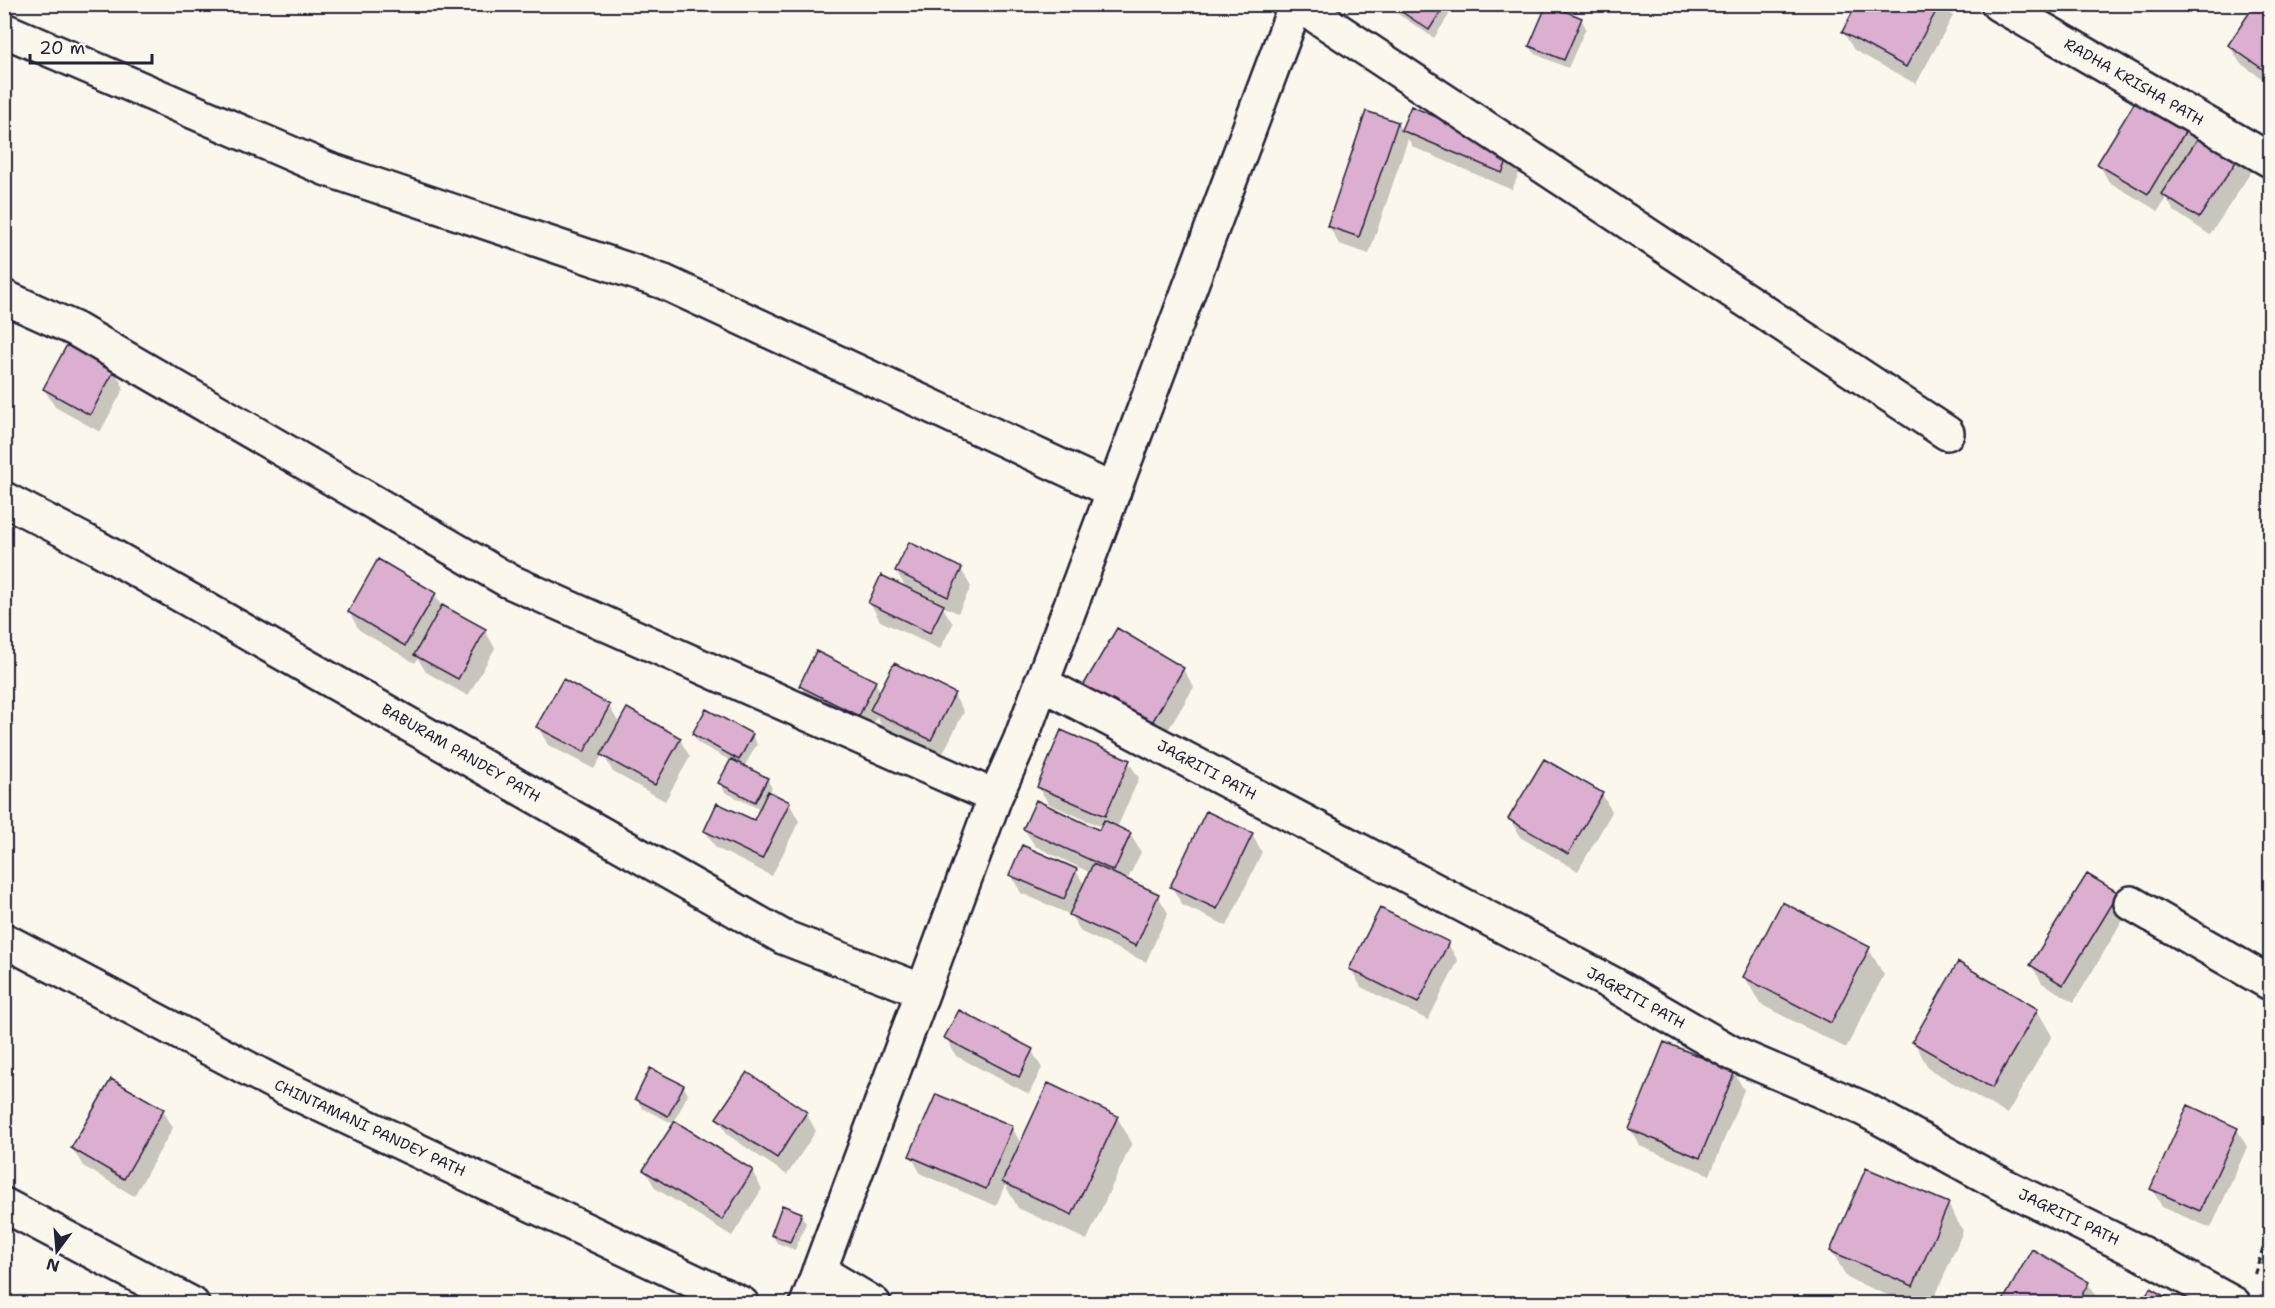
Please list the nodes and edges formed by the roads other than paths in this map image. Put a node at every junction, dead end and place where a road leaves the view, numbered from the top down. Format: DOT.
graph roads {
  1 [pos="1297,4"];
  2 [pos="1998,4"];
  3 [pos="4,30"];
  4 [pos="2271,160"];
  5 [pos="4,297"];
  6 [pos="1947,433"];
  7 [pos="1114,490"];
  8 [pos="4,499"];
  9 [pos="1041,683"];
  10 [pos="995,797"];
  11 [pos="2132,903"];
  12 [pos="4,940"];
  13 [pos="2271,983"];
  14 [pos="923,991"];
  15 [pos="4,1205"];
  16 [pos="819,1271"];
  17 [pos="2244,1293"];
  18 [pos="192,1304"];
  19 [pos="742,1304"];
  20 [pos="807,1304"];
  21 [pos="874,1304"];
  1 -- 6 [label="street"];
  1 -- 7 [label="street"];
  2 -- 4 [label="street, RADHA KRISHA PATH"];
  3 -- 7 [label="street"];
  5 -- 10 [label="street"];
  7 -- 9 [label="street"];
  8 -- 14 [label="street, BABURAM PANDEY PATH"];
  9 -- 10 [label="street"];
  9 -- 17 [label="street, JAGRITI PATH"];
  10 -- 14 [label="street"];
  11 -- 13 [label="street"];
  12 -- 19 [label="street, CHINTAMANI PANDEY PATH"];
  14 -- 16 [label="street"];
  15 -- 18 [label="street"];
  16 -- 20 [label="street"];
  16 -- 21 [label="street"];
}
